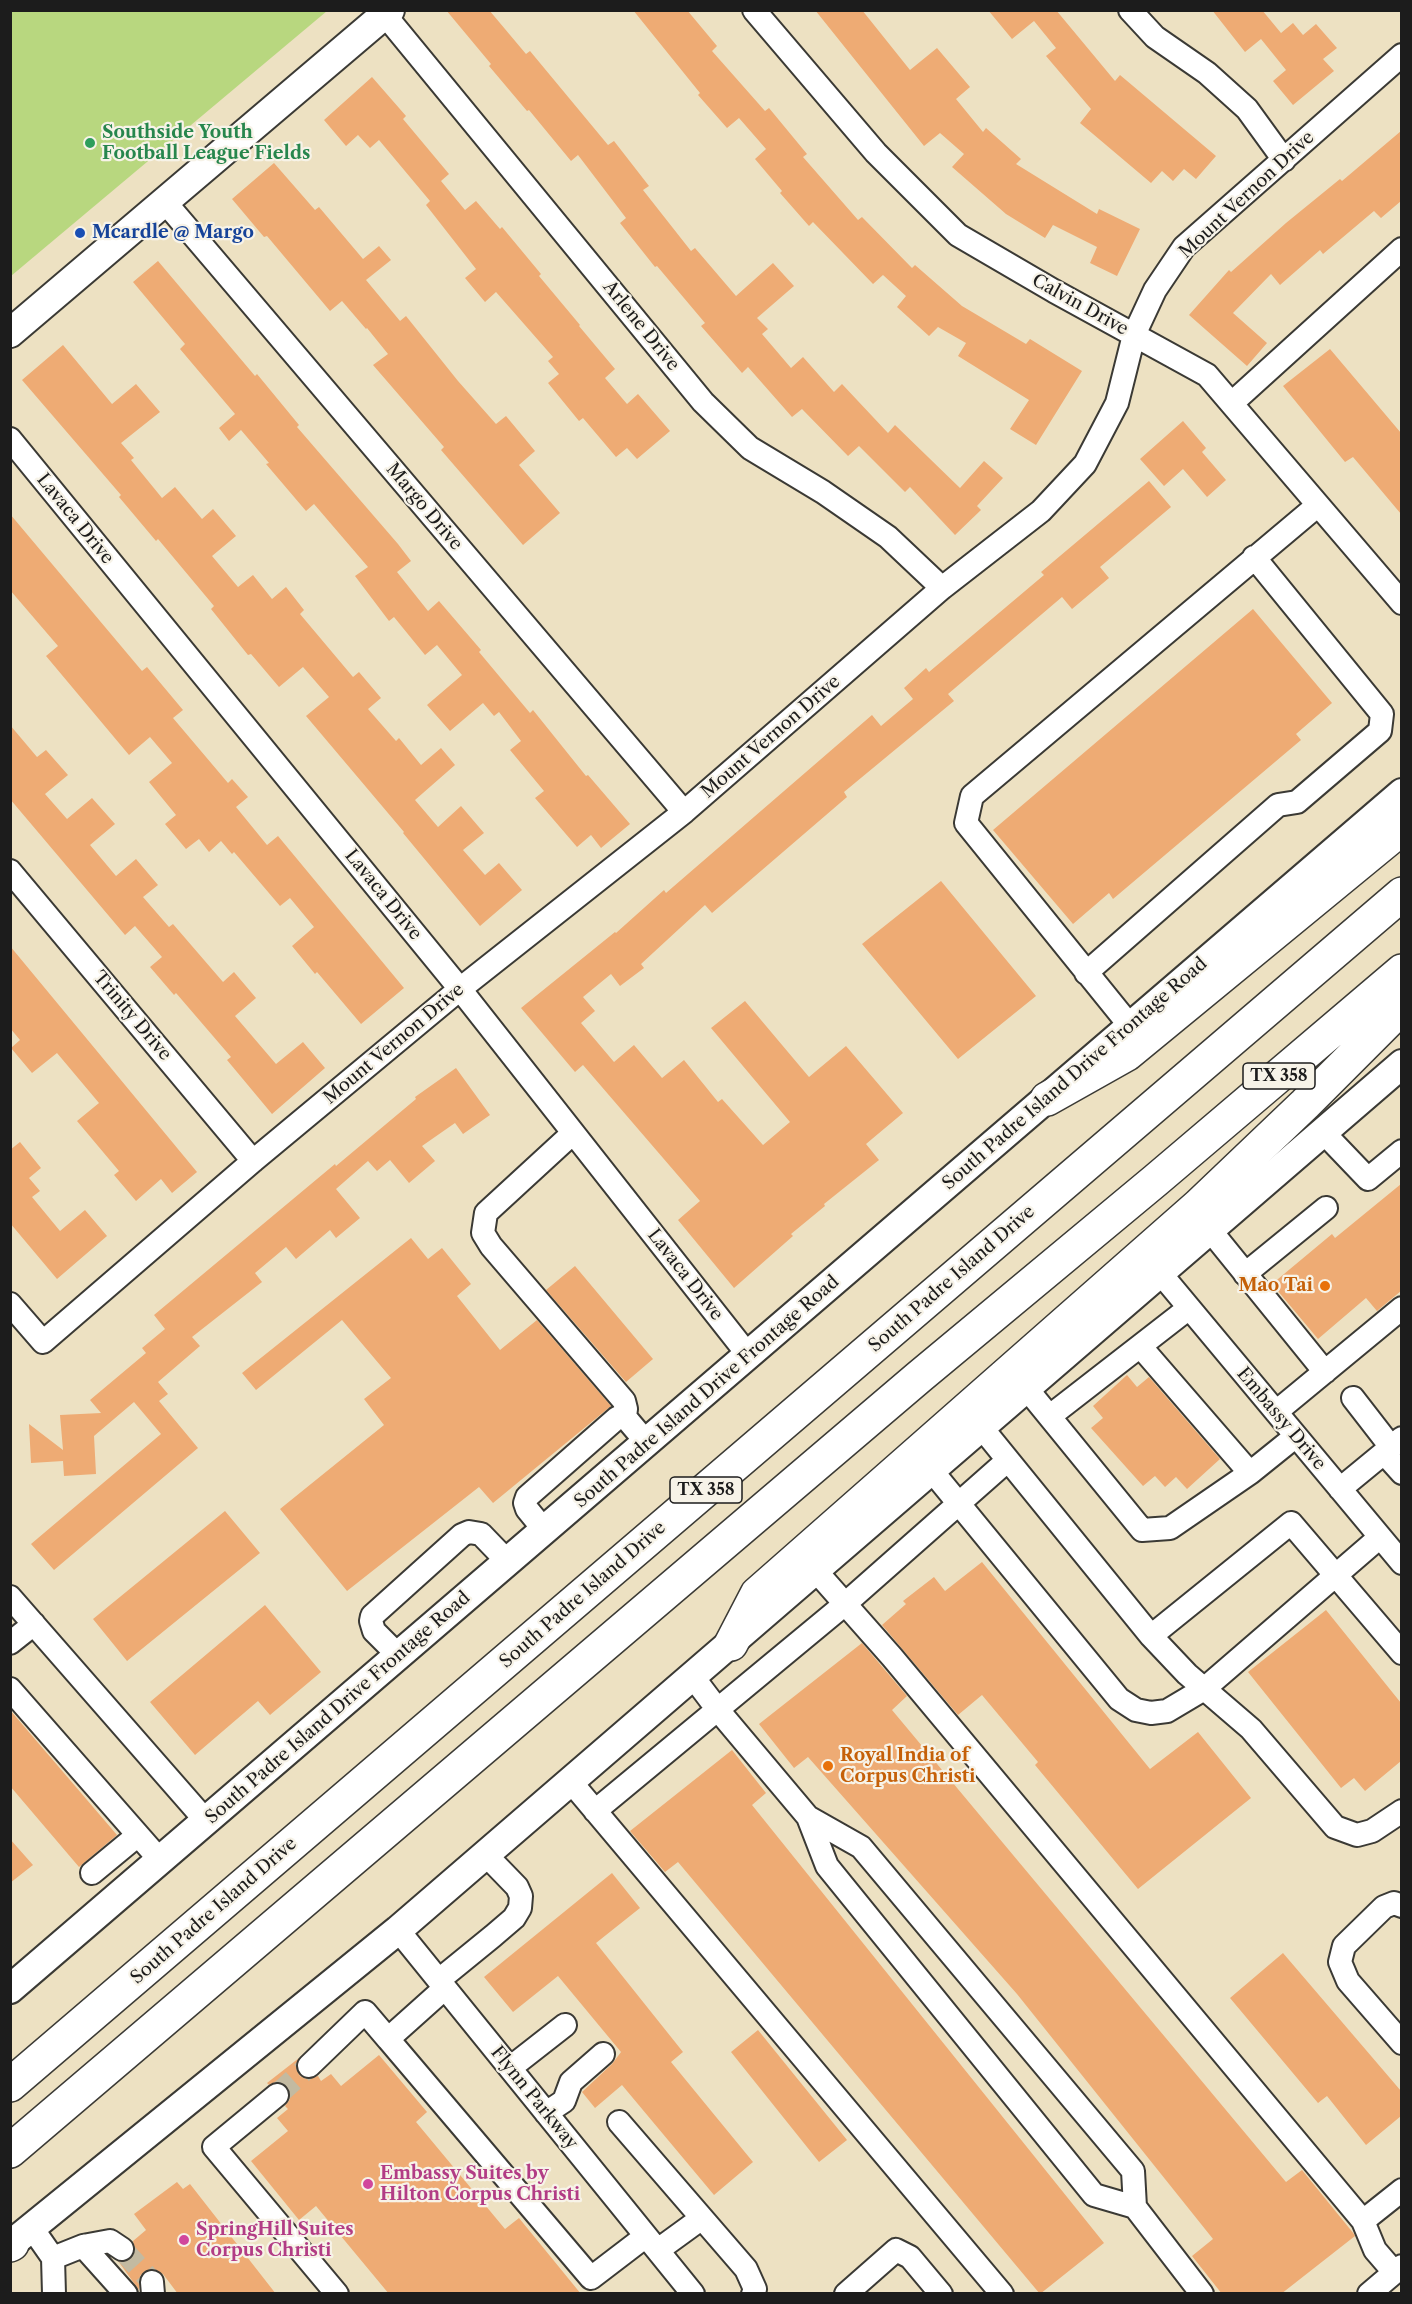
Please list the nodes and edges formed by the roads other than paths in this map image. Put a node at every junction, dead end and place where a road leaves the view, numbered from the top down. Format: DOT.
graph roads {
  1 [pos="754,10"];
  2 [pos="1130,10"];
  3 [pos="388,13"];
  4 [pos="1401,55"];
  5 [pos="1284,160"];
  6 [pos="165,202"];
  7 [pos="1401,249"];
  8 [pos="10,333"];
  9 [pos="1134,335"];
  10 [pos="1232,403"];
  11 [pos="10,439"];
  12 [pos="1318,505"];
  13 [pos="1254,557"];
  14 [pos="942,588"];
  15 [pos="1401,603"];
  16 [pos="1401,793"];
  17 [pos="684,812"];
  18 [pos="1401,828"];
  19 [pos="10,871"];
  20 [pos="1401,894"];
  21 [pos="1401,971"];
  22 [pos="1086,973"];
  23 [pos="460,989"];
  24 [pos="1401,1007"];
  25 [pos="1131,1027"];
  26 [pos="1398,1076"];
  27 [pos="1047,1099"];
  28 [pos="1323,1132"];
  29 [pos="573,1133"];
  30 [pos="1401,1151"];
  31 [pos="254,1161"];
  32 [pos="1326,1208"];
  33 [pos="1210,1230"];
  34 [pos="1161,1274"];
  35 [pos="1245,1274"];
  36 [pos="10,1304"];
  37 [pos="1189,1308"];
  38 [pos="1401,1308"];
  39 [pos="1140,1346"];
  40 [pos="749,1356"];
  41 [pos="1325,1372"];
  42 [pos="1028,1389"];
  43 [pos="1353,1398"];
  44 [pos="1276,1412"];
  45 [pos="1050,1416"];
  46 [pos="625,1417"];
  47 [pos="982,1428"];
  48 [pos="1296,1436"];
  49 [pos="647,1443"];
  50 [pos="1392,1446"];
  51 [pos="1008,1460"];
  52 [pos="932,1471"];
  53 [pos="1250,1473"];
  54 [pos="1401,1473"];
  55 [pos="1340,1489"];
  56 [pos="958,1503"];
  57 [pos="545,1531"];
  58 [pos="1380,1537"];
  59 [pos="508,1562"];
  60 [pos="1401,1563"];
  61 [pos="816,1571"];
  62 [pos="1336,1575"];
  63 [pos="10,1597"];
  64 [pos="845,1604"];
  65 [pos="34,1624"];
  66 [pos="1151,1636"];
  67 [pos="10,1643"];
  68 [pos="732,1644"];
  69 [pos="1401,1653"];
  70 [pos="399,1656"];
  71 [pos="693,1677"];
  72 [pos="10,1689"];
  73 [pos="1204,1689"];
  74 [pos="718,1710"];
  75 [pos="571,1782"];
  76 [pos="1401,1810"];
  77 [pos="596,1811"];
  78 [pos="808,1817"];
  79 [pos="206,1821"];
  80 [pos="138,1835"];
  81 [pos="486,1855"];
  82 [pos="160,1860"];
  83 [pos="92,1873"];
  84 [pos="1401,1906"];
  85 [pos="398,1930"];
  86 [pos="442,1984"];
  87 [pos="10,1989"];
  88 [pos="565,2025"];
  89 [pos="388,2039"];
  90 [pos="1401,2043"];
  91 [pos="603,2054"];
  92 [pos="309,2066"];
  93 [pos="510,2068"];
  94 [pos="10,2085"];
  95 [pos="277,2095"];
  96 [pos="546,2113"];
  97 [pos="619,2122"];
  98 [pos="10,2151"];
  99 [pos="1401,2190"];
  100 [pos="1135,2207"];
  101 [pos="702,2218"];
  102 [pos="1363,2221"];
  103 [pos="16,2241"];
  104 [pos="652,2243"];
  105 [pos="83,2246"];
  106 [pos="122,2249"];
  107 [pos="53,2258"];
  108 [pos="1398,2269"];
  109 [pos="688,2291"];
  110 [pos="54,2293"];
  111 [pos="126,2294"];
  112 [pos="337,2294"];
  113 [pos="753,2294"];
  114 [pos="846,2294"];
  115 [pos="941,2294"];
  116 [pos="1002,2294"];
  117 [pos="1182,2294"];
  118 [pos="1200,2294"];
  119 [pos="1369,2294"];
  1 -- 9 [label="street, Calvin Drive"];
  2 -- 5 [label="street"];
  3 -- 6 [label="main road"];
  3 -- 14 [label="street, Arlene Drive"];
  4 -- 5 [label="street, Mount Vernon Drive"];
  5 -- 9 [label="street, Mount Vernon Drive"];
  6 -- 8 [label="main road"];
  6 -- 17 [label="street, Margo Drive"];
  7 -- 10 [label="street"];
  9 -- 10 [label="street, Calvin Drive"];
  9 -- 14 [label="street, Mount Vernon Drive"];
  10 -- 12 [label="street, Calvin Drive"];
  11 -- 23 [label="street, Lavaca Drive"];
  12 -- 13 [label="street"];
  12 -- 15 [label="street, Calvin Drive"];
  13 -- 22 [label="street"];
  13 -- 22 [label="street"];
  14 -- 17 [label="street, Mount Vernon Drive"];
  16 -- 25 [label="main road, South Padre Island Drive Frontage Road"];
  17 -- 23 [label="street, Mount Vernon Drive"];
  18 -- 27 [label="highway"];
  19 -- 31 [label="street, Trinity Drive"];
  20 -- 94 [label="highway, South Padre Island Drive / TX 358"];
  21 -- 98 [label="highway, TX 358"];
  22 -- 25 [label="street"];
  23 -- 29 [label="street, Lavaca Drive"];
  23 -- 31 [label="street, Mount Vernon Drive"];
  24 -- 68 [label="highway"];
  25 -- 27 [label="main road, South Padre Island Drive Frontage Road"];
  26 -- 28 [label="main road"];
  27 -- 40 [label="main road, South Padre Island Drive Frontage Road"];
  28 -- 30 [label="street"];
  28 -- 33 [label="main road"];
  29 -- 40 [label="street, Lavaca Drive"];
  29 -- 46 [label="street"];
  31 -- 36 [label="street, Mount Vernon Drive"];
  32 -- 35 [label="street"];
  33 -- 34 [label="main road"];
  33 -- 35 [label="street"];
  34 -- 37 [label="street, Embassy Drive"];
  34 -- 42 [label="main road"];
  35 -- 41 [label="street"];
  37 -- 39 [label="street"];
  37 -- 44 [label="street, Embassy Drive"];
  38 -- 41 [label="street"];
  39 -- 45 [label="street"];
  39 -- 53 [label="street"];
  40 -- 49 [label="main road, South Padre Island Drive Frontage Road"];
  41 -- 44 [label="street"];
  42 -- 45 [label="street"];
  42 -- 47 [label="main road"];
  43 -- 50 [label="street"];
  44 -- 48 [label="street, Embassy Drive"];
  45 -- 53 [label="street"];
  46 -- 49 [label="street"];
  46 -- 57 [label="street"];
  47 -- 51 [label="street"];
  47 -- 52 [label="main road"];
  48 -- 53 [label="street"];
  48 -- 55 [label="street, Embassy Drive"];
  49 -- 57 [label="main road, South Padre Island Drive Frontage Road"];
  50 -- 54 [label="street"];
  50 -- 55 [label="street"];
  51 -- 56 [label="street"];
  51 -- 66 [label="street"];
  52 -- 56 [label="street"];
  52 -- 61 [label="main road"];
  55 -- 58 [label="street, Embassy Drive"];
  56 -- 64 [label="street"];
  56 -- 73 [label="street"];
  57 -- 59 [label="main road, South Padre Island Drive Frontage Road"];
  58 -- 60 [label="street, Embassy Drive"];
  58 -- 62 [label="street"];
  59 -- 70 [label="main road, South Padre Island Drive Frontage Road"];
  59 -- 70 [label="street"];
  61 -- 64 [label="street"];
  61 -- 68 [label="main road"];
  62 -- 66 [label="street"];
  62 -- 69 [label="street"];
  62 -- 73 [label="street"];
  63 -- 65 [label="street"];
  64 -- 74 [label="street"];
  64 -- 102 [label="street"];
  65 -- 67 [label="street"];
  65 -- 79 [label="street"];
  66 -- 73 [label="street"];
  68 -- 71 [label="main road"];
  70 -- 79 [label="main road, South Padre Island Drive Frontage Road"];
  71 -- 74 [label="street"];
  71 -- 75 [label="main road"];
  72 -- 80 [label="street"];
  73 -- 76 [label="street"];
  74 -- 77 [label="street"];
  74 -- 78 [label="street"];
  75 -- 77 [label="street"];
  75 -- 81 [label="main road"];
  77 -- 116 [label="street"];
  78 -- 100 [label="street"];
  78 -- 100 [label="street"];
  79 -- 82 [label="main road, South Padre Island Drive Frontage Road"];
  80 -- 82 [label="street"];
  80 -- 83 [label="street"];
  81 -- 85 [label="main road"];
  81 -- 86 [label="street"];
  82 -- 87 [label="main road, South Padre Island Drive Frontage Road"];
  84 -- 90 [label="street"];
  85 -- 86 [label="street, Flynn Parkway"];
  85 -- 103 [label="main road"];
  86 -- 89 [label="street"];
  86 -- 93 [label="street, Flynn Parkway"];
  88 -- 93 [label="street"];
  89 -- 92 [label="street"];
  89 -- 104 [label="street"];
  91 -- 96 [label="street"];
  93 -- 96 [label="street, Flynn Parkway"];
  95 -- 112 [label="street"];
  96 -- 104 [label="street, Flynn Parkway"];
  97 -- 101 [label="street"];
  99 -- 102 [label="street"];
  100 -- 118 [label="street"];
  101 -- 104 [label="street"];
  101 -- 113 [label="street"];
  102 -- 108 [label="street"];
  103 -- 107 [label="street"];
  104 -- 109 [label="street, Flynn Parkway"];
  105 -- 106 [label="street"];
  105 -- 107 [label="street"];
  105 -- 111 [label="street"];
  107 -- 110 [label="street"];
  108 -- 119 [label="street"];
  114 -- 115 [label="street"];
  117 -- 118 [label="street"];
}
